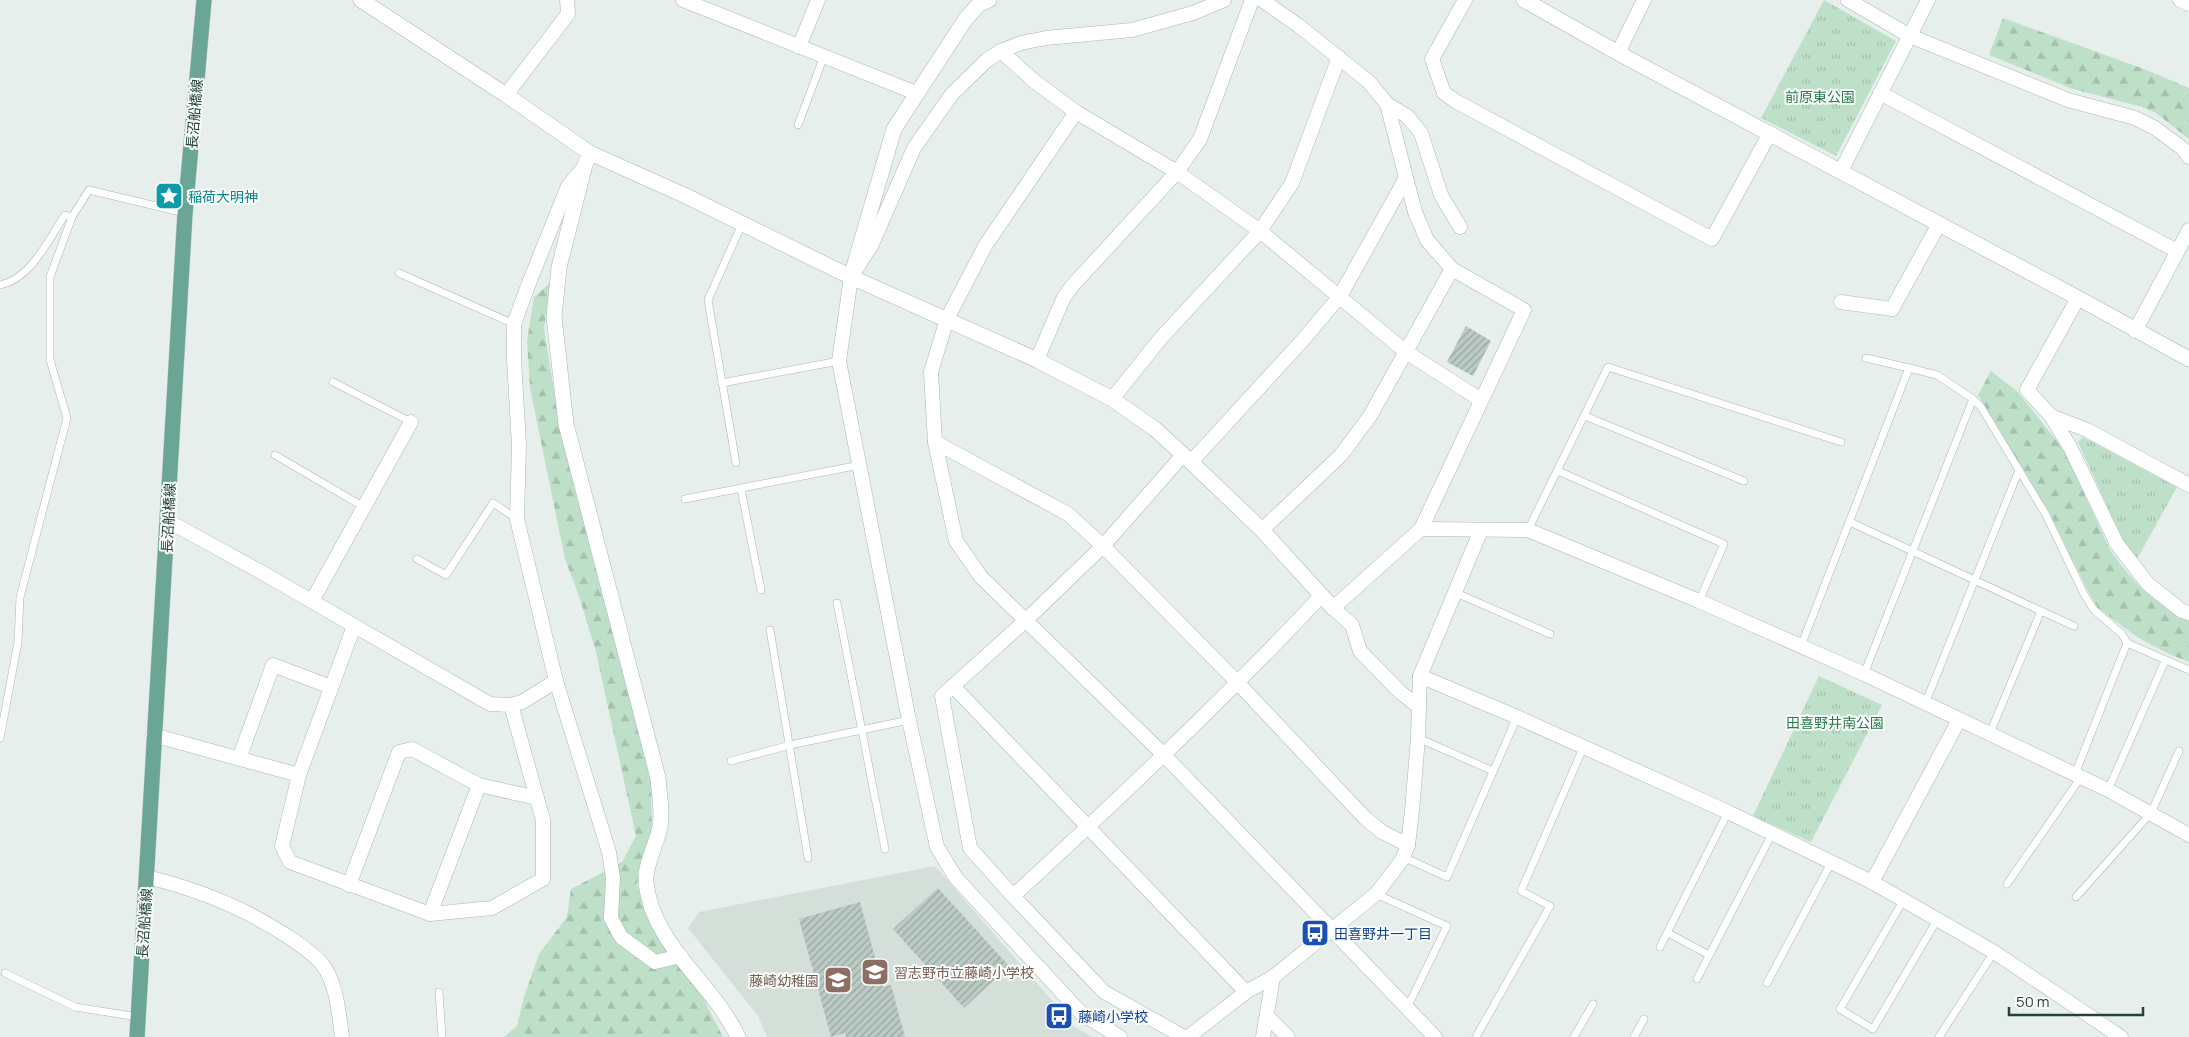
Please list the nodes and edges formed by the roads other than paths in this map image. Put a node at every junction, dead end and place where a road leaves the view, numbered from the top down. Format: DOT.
graph roads {
  1 [pos="204,0"];
  2 [pos="361,0"];
  3 [pos="567,0"];
  4 [pos="683,0"];
  5 [pos="818,0"];
  6 [pos="1224,0"];
  7 [pos="1252,0"];
  8 [pos="1262,0"];
  9 [pos="1465,0"];
  10 [pos="1524,0"];
  11 [pos="1644,0"];
  12 [pos="1848,0"];
  13 [pos="1928,0"];
  14 [pos="2180,0"];
  15 [pos="982,1"];
  16 [pos="2189,4"];
  17 [pos="1910,36"];
  18 [pos="799,47"];
  19 [pos="1002,51"];
  20 [pos="1618,53"];
  21 [pos="824,56"];
  22 [pos="1339,57"];
  23 [pos="916,93"];
  24 [pos="1880,93"];
  25 [pos="506,95"];
  26 [pos="1387,104"];
  27 [pos="1076,112"];
  28 [pos="798,125"];
  29 [pos="1770,133"];
  30 [pos="2189,157"];
  31 [pos="588,159"];
  32 [pos="1841,171"];
  33 [pos="1177,172"];
  34 [pos="1406,178"];
  35 [pos="185,213"];
  36 [pos="72,217"];
  37 [pos="742,224"];
  38 [pos="1939,224"];
  39 [pos="1460,227"];
  40 [pos="2189,230"];
  41 [pos="1260,231"];
  42 [pos="2177,251"];
  43 [pos="1452,269"];
  44 [pos="399,273"];
  45 [pos="851,277"];
  46 [pos="0,286"];
  47 [pos="1340,296"];
  48 [pos="2078,298"];
  49 [pos="1841,302"];
  50 [pos="947,319"];
  51 [pos="514,324"];
  52 [pos="2135,331"];
  53 [pos="1406,352"];
  54 [pos="1866,358"];
  55 [pos="2189,359"];
  56 [pos="1037,360"];
  57 [pos="840,361"];
  58 [pos="1909,368"];
  59 [pos="332,382"];
  60 [pos="722,383"];
  61 [pos="1973,399"];
  62 [pos="1112,400"];
  63 [pos="1481,400"];
  64 [pos="1585,416"];
  65 [pos="2050,416"];
  66 [pos="411,422"];
  67 [pos="935,442"];
  68 [pos="1841,442"];
  69 [pos="275,455"];
  70 [pos="1187,458"];
  71 [pos="736,463"];
  72 [pos="860,465"];
  73 [pos="2019,470"];
  74 [pos="1558,471"];
  75 [pos="1744,481"];
  76 [pos="2188,482"];
  77 [pos="741,489"];
  78 [pos="684,499"];
  79 [pos="364,507"];
  80 [pos="517,519"];
  81 [pos="168,521"];
  82 [pos="1850,522"];
  83 [pos="1421,529"];
  84 [pos="1262,530"];
  85 [pos="1481,530"];
  86 [pos="1528,530"];
  87 [pos="1103,546"];
  88 [pos="1912,551"];
  89 [pos="417,559"];
  90 [pos="1975,579"];
  91 [pos="761,590"];
  92 [pos="1454,592"];
  93 [pos="1321,596"];
  94 [pos="312,601"];
  95 [pos="1699,601"];
  96 [pos="837,603"];
  97 [pos="1332,608"];
  98 [pos="2041,611"];
  99 [pos="2189,613"];
  100 [pos="1025,621"];
  101 [pos="354,626"];
  102 [pos="2074,626"];
  103 [pos="770,630"];
  104 [pos="1550,634"];
  105 [pos="2127,643"];
  106 [pos="1801,646"];
  107 [pos="2165,661"];
  108 [pos="2189,670"];
  109 [pos="1864,674"];
  110 [pos="1420,676"];
  111 [pos="556,682"];
  112 [pos="1238,683"];
  113 [pos="331,686"];
  114 [pos="953,686"];
  115 [pos="1925,704"];
  116 [pos="511,705"];
  117 [pos="1418,706"];
  118 [pos="1517,717"];
  119 [pos="909,720"];
  120 [pos="1959,720"];
  121 [pos="860,730"];
  122 [pos="1990,734"];
  123 [pos="153,735"];
  124 [pos="0,738"];
  125 [pos="1418,738"];
  126 [pos="790,745"];
  127 [pos="1584,746"];
  128 [pos="2179,751"];
  129 [pos="1163,754"];
  130 [pos="239,759"];
  131 [pos="731,761"];
  132 [pos="1493,771"];
  133 [pos="299,775"];
  134 [pos="2078,775"];
  135 [pos="479,785"];
  136 [pos="2108,790"];
  137 [pos="537,798"];
  138 [pos="1728,812"];
  139 [pos="2151,813"];
  140 [pos="1088,828"];
  141 [pos="1772,834"];
  142 [pos="2189,835"];
  143 [pos="885,849"];
  144 [pos="1405,851"];
  145 [pos="808,858"];
  146 [pos="1831,863"];
  147 [pos="147,877"];
  148 [pos="1872,882"];
  149 [pos="2008,884"];
  150 [pos="349,885"];
  151 [pos="1376,894"];
  152 [pos="1013,896"];
  153 [pos="2076,897"];
  154 [pos="1903,900"];
  155 [pos="430,914"];
  156 [pos="1937,920"];
  157 [pos="1330,930"];
  158 [pos="1668,933"];
  159 [pos="1660,947"];
  160 [pos="1994,952"];
  161 [pos="1709,955"];
  162 [pos="681,956"];
  163 [pos="5,973"];
  164 [pos="1273,977"];
  165 [pos="1697,979"];
  166 [pos="1767,983"];
  167 [pos="439,992"];
  168 [pos="1246,992"];
  169 [pos="1593,1004"];
  170 [pos="1407,1008"];
  171 [pos="1268,1016"];
  172 [pos="138,1017"];
  173 [pos="1644,1019"];
  174 [pos="2116,1036"];
  175 [pos="137,1037"];
  176 [pos="342,1037"];
  177 [pos="442,1037"];
  178 [pos="738,1037"];
  179 [pos="1120,1037"];
  180 [pos="1186,1037"];
  181 [pos="1264,1037"];
  182 [pos="1288,1037"];
  183 [pos="1435,1037"];
  184 [pos="1476,1037"];
  185 [pos="1574,1037"];
  186 [pos="1634,1037"];
  187 [pos="1939,1037"];
  1 -- 35 [label="main road, 長沼船橋線"];
  2 -- 25 [label="street"];
  3 -- 25 [label="street"];
  4 -- 18 [label="street"];
  5 -- 18 [label="street"];
  6 -- 19 [label="street"];
  7 -- 33 [label="street"];
  8 -- 22 [label="street"];
  9 -- 29 [label="street"];
  10 -- 20 [label="street"];
  11 -- 20 [label="street"];
  12 -- 17 [label="street"];
  13 -- 17 [label="street"];
  14 -- 16 [label="street"];
  15 -- 23 [label="street"];
  17 -- 24 [label="street"];
  17 -- 30 [label="street"];
  18 -- 21 [label="street"];
  19 -- 27 [label="street"];
  19 -- 45 [label="street"];
  20 -- 29 [label="street"];
  21 -- 23 [label="street"];
  21 -- 28 [label="lane"];
  22 -- 26 [label="street"];
  22 -- 41 [label="street"];
  23 -- 45 [label="street"];
  24 -- 32 [label="street"];
  24 -- 42 [label="street"];
  25 -- 31 [label="street"];
  26 -- 34 [label="street"];
  26 -- 39 [label="street"];
  27 -- 33 [label="street"];
  27 -- 50 [label="street"];
  29 -- 32 [label="street"];
  31 -- 37 [label="street"];
  31 -- 51 [label="street"];
  31 -- 162 [label="street"];
  32 -- 38 [label="street"];
  33 -- 41 [label="street"];
  33 -- 56 [label="street"];
  34 -- 43 [label="street"];
  34 -- 47 [label="street"];
  35 -- 36 [label="lane"];
  35 -- 81 [label="main road, 長沼船橋線"];
  36 -- 46 [label="lane"];
  36 -- 124 [label="lane"];
  37 -- 45 [label="street"];
  37 -- 60 [label="lane"];
  38 -- 48 [label="street"];
  38 -- 49 [label="street"];
  40 -- 42 [label="street"];
  41 -- 47 [label="street"];
  41 -- 62 [label="street"];
  42 -- 52 [label="street"];
  43 -- 53 [label="street"];
  43 -- 63 [label="street"];
  44 -- 51 [label="lane"];
  45 -- 50 [label="street"];
  45 -- 57 [label="street"];
  47 -- 53 [label="street"];
  47 -- 70 [label="street"];
  48 -- 52 [label="street"];
  48 -- 65 [label="street"];
  50 -- 56 [label="street"];
  50 -- 67 [label="street"];
  51 -- 80 [label="street"];
  52 -- 55 [label="street"];
  53 -- 63 [label="street"];
  53 -- 84 [label="street"];
  54 -- 58 [label="lane"];
  56 -- 62 [label="street"];
  57 -- 60 [label="lane"];
  57 -- 72 [label="street"];
  58 -- 61 [label="lane"];
  58 -- 82 [label="lane"];
  59 -- 66 [label="lane"];
  60 -- 71 [label="lane"];
  61 -- 73 [label="lane"];
  61 -- 88 [label="lane"];
  62 -- 70 [label="street"];
  63 -- 83 [label="street"];
  64 -- 68 [label="lane"];
  64 -- 74 [label="lane"];
  64 -- 75 [label="lane"];
  65 -- 76 [label="street"];
  65 -- 99 [label="street"];
  66 -- 79 [label="street"];
  67 -- 87 [label="street"];
  67 -- 100 [label="street"];
  69 -- 79 [label="lane"];
  70 -- 84 [label="street"];
  70 -- 87 [label="street"];
  72 -- 77 [label="lane"];
  72 -- 119 [label="street"];
  73 -- 90 [label="lane"];
  73 -- 105 [label="lane"];
  74 -- 86 [label="lane"];
  74 -- 95 [label="lane"];
  77 -- 78 [label="lane"];
  77 -- 91 [label="lane"];
  79 -- 94 [label="street"];
  80 -- 89 [label="lane"];
  80 -- 111 [label="street"];
  81 -- 94 [label="street"];
  81 -- 123 [label="main road, 長沼船橋線"];
  82 -- 88 [label="lane"];
  82 -- 106 [label="lane"];
  83 -- 85 [label="street"];
  83 -- 97 [label="street"];
  84 -- 93 [label="street"];
  85 -- 86 [label="street"];
  85 -- 92 [label="street"];
  86 -- 95 [label="street"];
  87 -- 100 [label="street"];
  87 -- 112 [label="street"];
  88 -- 90 [label="lane"];
  88 -- 109 [label="lane"];
  90 -- 98 [label="lane"];
  90 -- 115 [label="lane"];
  92 -- 104 [label="lane"];
  92 -- 110 [label="street"];
  93 -- 97 [label="street"];
  93 -- 112 [label="street"];
  94 -- 101 [label="street"];
  95 -- 106 [label="street"];
  96 -- 121 [label="lane"];
  97 -- 117 [label="street"];
  98 -- 102 [label="lane"];
  98 -- 122 [label="lane"];
  100 -- 114 [label="street"];
  100 -- 129 [label="street"];
  101 -- 113 [label="street"];
  101 -- 116 [label="street"];
  103 -- 126 [label="lane"];
  105 -- 107 [label="lane"];
  105 -- 134 [label="lane"];
  106 -- 109 [label="street"];
  107 -- 108 [label="lane"];
  107 -- 136 [label="lane"];
  109 -- 115 [label="street"];
  110 -- 117 [label="street"];
  110 -- 118 [label="street"];
  111 -- 116 [label="street"];
  111 -- 162 [label="street"];
  112 -- 129 [label="street"];
  112 -- 144 [label="street"];
  113 -- 130 [label="street"];
  113 -- 133 [label="street"];
  114 -- 140 [label="street"];
  114 -- 152 [label="street"];
  115 -- 120 [label="street"];
  116 -- 137 [label="street"];
  117 -- 125 [label="street"];
  118 -- 127 [label="street"];
  118 -- 132 [label="lane"];
  119 -- 121 [label="lane"];
  119 -- 179 [label="street"];
  120 -- 122 [label="street"];
  120 -- 148 [label="street"];
  121 -- 126 [label="lane"];
  121 -- 143 [label="lane"];
  122 -- 134 [label="street"];
  123 -- 130 [label="street"];
  123 -- 147 [label="main road, 長沼船橋線"];
  125 -- 132 [label="lane"];
  125 -- 144 [label="street"];
  126 -- 131 [label="lane"];
  126 -- 145 [label="lane"];
  127 -- 138 [label="street"];
  127 -- 184 [label="lane"];
  128 -- 139 [label="lane"];
  129 -- 140 [label="street"];
  129 -- 157 [label="street"];
  130 -- 133 [label="street"];
  132 -- 144 [label="lane"];
  133 -- 150 [label="street"];
  134 -- 136 [label="street"];
  134 -- 149 [label="lane"];
  135 -- 137 [label="street"];
  135 -- 150 [label="street"];
  135 -- 155 [label="street"];
  136 -- 139 [label="street"];
  137 -- 155 [label="street"];
  138 -- 141 [label="street"];
  138 -- 158 [label="lane"];
  139 -- 142 [label="street"];
  139 -- 153 [label="lane"];
  140 -- 152 [label="street"];
  140 -- 168 [label="street"];
  141 -- 146 [label="street"];
  141 -- 161 [label="lane"];
  144 -- 151 [label="street"];
  146 -- 148 [label="street"];
  146 -- 166 [label="lane"];
  147 -- 172 [label="main road, 長沼船橋線"];
  147 -- 176 [label="street"];
  148 -- 154 [label="street"];
  150 -- 155 [label="street"];
  151 -- 157 [label="street"];
  151 -- 170 [label="lane"];
  152 -- 180 [label="street"];
  154 -- 156 [label="street"];
  154 -- 156 [label="lane"];
  156 -- 160 [label="street"];
  157 -- 164 [label="street"];
  157 -- 170 [label="street"];
  158 -- 159 [label="lane"];
  158 -- 161 [label="lane"];
  160 -- 174 [label="street"];
  160 -- 187 [label="lane"];
  161 -- 165 [label="lane"];
  162 -- 178 [label="street"];
  163 -- 172 [label="lane"];
  164 -- 168 [label="street"];
  164 -- 171 [label="street"];
  167 -- 177 [label="lane"];
  168 -- 180 [label="street"];
  169 -- 185 [label="lane"];
  170 -- 183 [label="street"];
  171 -- 181 [label="street"];
  171 -- 182 [label="street"];
  172 -- 175 [label="main road, 長沼船橋線"];
  173 -- 186 [label="lane"];
}
